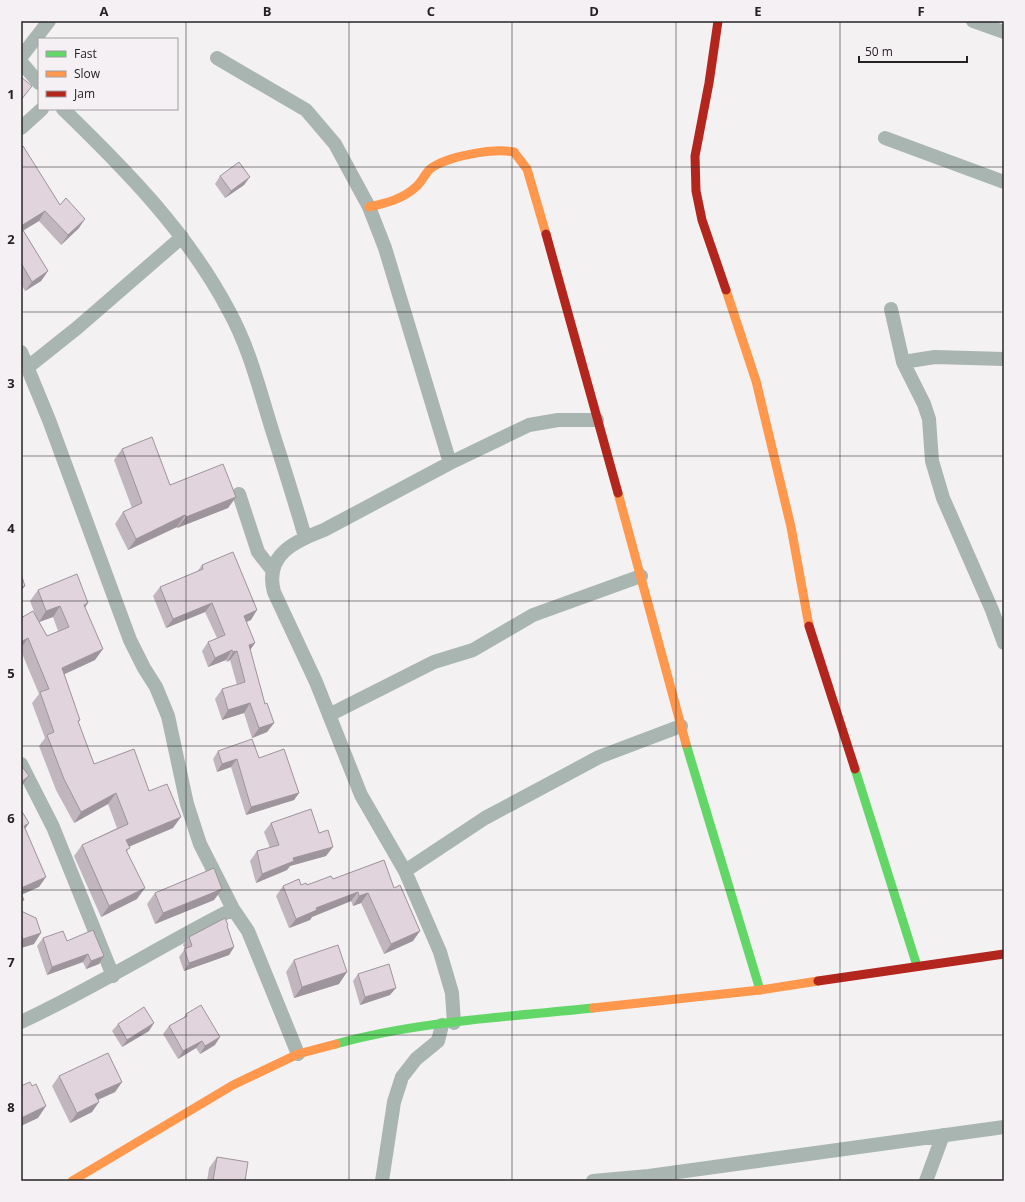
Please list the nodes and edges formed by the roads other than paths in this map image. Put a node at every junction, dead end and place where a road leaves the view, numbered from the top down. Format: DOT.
graph roads {
  1 [pos="49,21"];
  2 [pos="718,21"];
  3 [pos="973,21"];
  4 [pos="1004,32"];
  5 [pos="21,57"];
  6 [pos="217,58"];
  7 [pos="21,62"];
  8 [pos="38,82"];
  9 [pos="41,110"];
  10 [pos="64,110"];
  11 [pos="21,128"];
  12 [pos="885,138"];
  13 [pos="1004,182"];
  14 [pos="369,207"];
  15 [pos="182,237"];
  16 [pos="891,309"];
  17 [pos="21,352"];
  18 [pos="1004,359"];
  19 [pos="903,362"];
  20 [pos="28,366"];
  21 [pos="597,420"];
  22 [pos="450,463"];
  23 [pos="239,494"];
  24 [pos="305,537"];
  25 [pos="272,571"];
  26 [pos="641,576"];
  27 [pos="1004,643"];
  28 [pos="329,715"];
  29 [pos="681,726"];
  30 [pos="21,764"];
  31 [pos="404,871"];
  32 [pos="233,909"];
  33 [pos="1004,954"];
  34 [pos="917,966"];
  35 [pos="112,976"];
  36 [pos="760,990"];
  37 [pos="21,1022"];
  38 [pos="448,1024"];
  39 [pos="298,1054"];
  40 [pos="1004,1127"];
  41 [pos="943,1136"];
  42 [pos="72,1181"];
  43 [pos="382,1181"];
  44 [pos="593,1181"];
  45 [pos="926,1181"];
  1 -- 5 [label="street"];
  2 -- 34 [label="street"];
  3 -- 4 [label="street"];
  6 -- 14 [label="street"];
  7 -- 8 [label="street"];
  9 -- 11 [label="street"];
  10 -- 15 [label="street"];
  12 -- 13 [label="street"];
  14 -- 21 [label="street"];
  14 -- 22 [label="street"];
  15 -- 20 [label="street"];
  15 -- 24 [label="street"];
  16 -- 19 [label="street"];
  17 -- 20 [label="street"];
  18 -- 19 [label="street"];
  19 -- 27 [label="street"];
  20 -- 32 [label="street"];
  21 -- 22 [label="street"];
  21 -- 26 [label="street"];
  22 -- 24 [label="street"];
  23 -- 25 [label="street"];
  24 -- 25 [label="street"];
  25 -- 28 [label="street"];
  26 -- 28 [label="street"];
  26 -- 29 [label="street"];
  28 -- 31 [label="street"];
  29 -- 31 [label="street"];
  29 -- 36 [label="street"];
  30 -- 35 [label="street"];
  31 -- 38 [label="street"];
  32 -- 35 [label="street"];
  32 -- 39 [label="street"];
  33 -- 34 [label="street"];
  34 -- 36 [label="street"];
  35 -- 37 [label="street"];
  36 -- 38 [label="street"];
  38 -- 39 [label="street"];
  38 -- 43 [label="street"];
  39 -- 42 [label="street"];
  40 -- 41 [label="street"];
  41 -- 44 [label="street"];
  41 -- 45 [label="street"];
}
